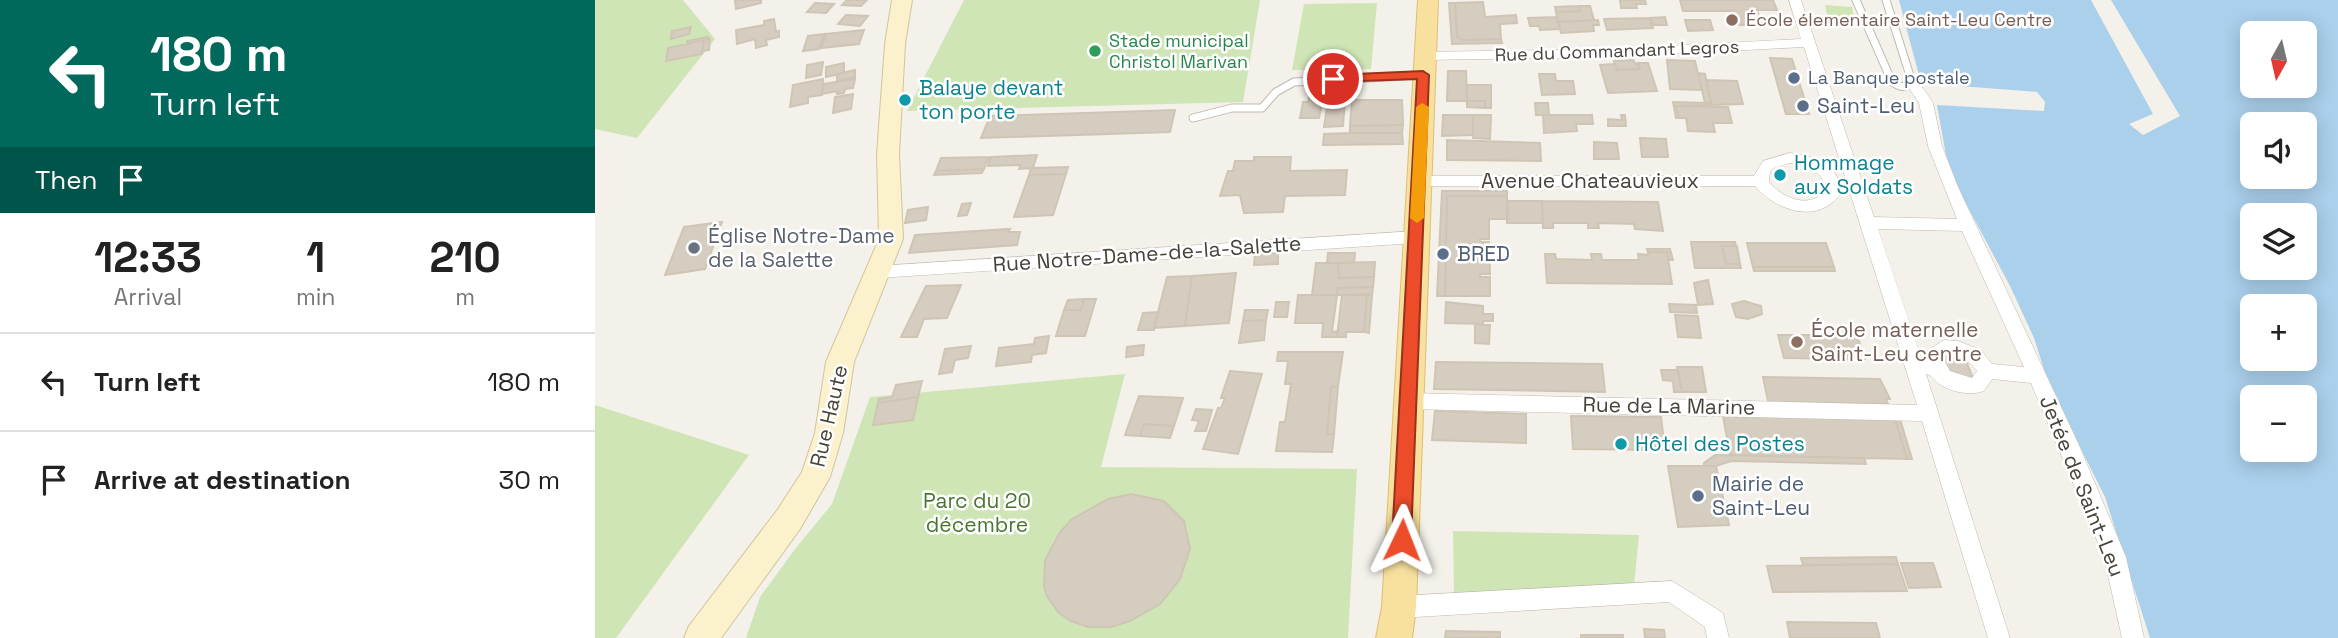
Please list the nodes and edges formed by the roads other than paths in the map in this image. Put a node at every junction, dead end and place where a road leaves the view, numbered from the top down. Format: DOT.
graph roads {
  1 [pos="902,0"];
  2 [pos="1428,0"];
  3 [pos="1795,0"];
  4 [pos="1856,0"];
  5 [pos="1886,0"];
  6 [pos="1809,43"];
  7 [pos="1424,66"];
  8 [pos="1912,82"];
  9 [pos="1193,118"];
  10 [pos="1420,181"];
  11 [pos="1761,181"];
  12 [pos="1833,182"];
  13 [pos="1853,182"];
  14 [pos="1868,223"];
  15 [pos="1967,225"];
  16 [pos="1416,237"];
  17 [pos="878,272"];
  18 [pos="1915,367"];
  19 [pos="1936,367"];
  20 [pos="1987,371"];
  21 [pos="2037,376"];
  22 [pos="1407,401"];
  23 [pos="1930,413"];
  24 [pos="1399,607"];
  25 [pos="701,638"];
  26 [pos="1394,638"];
  27 [pos="1718,638"];
  28 [pos="1999,638"];
  29 [pos="2133,638"];
  1 -- 17 [label="main road, Rue Haute"];
  2 -- 7 [label="main road"];
  3 -- 6 [label="street"];
  4 -- 8 [label="lane"];
  5 -- 8 [label="lane"];
  6 -- 7 [label="street, Rue du Commandant Legros"];
  6 -- 13 [label="street"];
  7 -- 9 [label="lane"];
  7 -- 10 [label="main road"];
  8 -- 15 [label="street, Jetée de Saint-Leu"];
  10 -- 11 [label="street, Avenue Chateauvieux"];
  10 -- 16 [label="main road"];
  11 -- 12 [label="street"];
  11 -- 12 [label="street"];
  12 -- 13 [label="street"];
  13 -- 14 [label="street"];
  14 -- 15 [label="street"];
  14 -- 18 [label="street"];
  15 -- 21 [label="street, Jetée de Saint-Leu"];
  16 -- 17 [label="street, Rue Notre-Dame-de-la-Salette"];
  16 -- 22 [label="main road"];
  17 -- 25 [label="main road, Rue Haute"];
  18 -- 19 [label="street"];
  18 -- 23 [label="street"];
  19 -- 20 [label="street"];
  19 -- 20 [label="street"];
  20 -- 21 [label="street, Jetée de Saint-Leu"];
  21 -- 29 [label="street, Jetée de Saint-Leu"];
  22 -- 23 [label="street, Rue de La Marine"];
  22 -- 24 [label="main road"];
  23 -- 28 [label="street"];
  24 -- 26 [label="main road"];
  24 -- 27 [label="street"];
}
